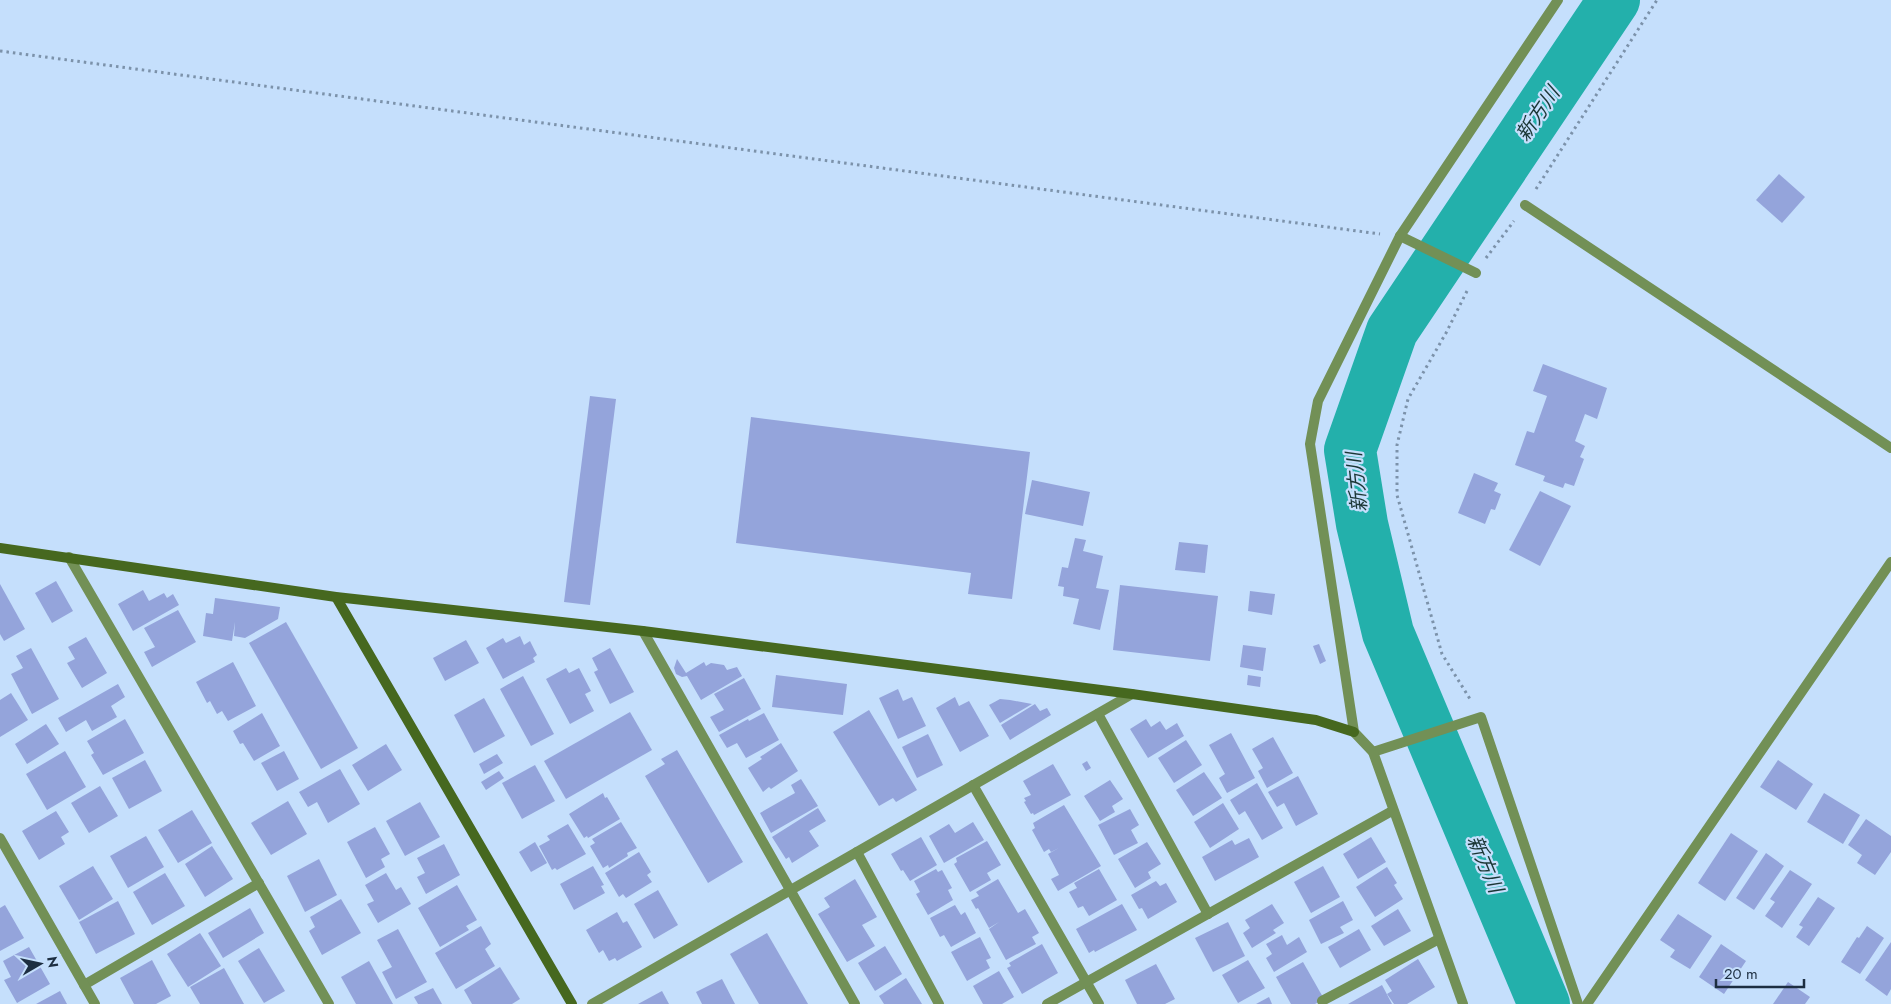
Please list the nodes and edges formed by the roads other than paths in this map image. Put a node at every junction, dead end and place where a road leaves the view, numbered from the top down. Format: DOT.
graph roads {
  1 [pos="1558,0"];
  2 [pos="1525,205"];
  3 [pos="1400,236"];
  4 [pos="1476,273"];
  5 [pos="1891,448"];
  6 [pos="0,548"];
  7 [pos="69,557"];
  8 [pos="1891,562"];
  9 [pos="336,597"];
  10 [pos="643,631"];
  11 [pos="1132,694"];
  12 [pos="1098,714"];
  13 [pos="1354,732"];
  14 [pos="1372,752"];
  15 [pos="973,785"];
  16 [pos="1392,810"];
  17 [pos="0,838"];
  18 [pos="857,852"];
  19 [pos="259,883"];
  20 [pos="790,890"];
  21 [pos="1208,914"];
  22 [pos="1439,939"];
  23 [pos="1086,982"];
  24 [pos="84,985"];
  25 [pos="1322,1001"];
  26 [pos="95,1004"];
  27 [pos="329,1004"];
  28 [pos="572,1004"];
  29 [pos="592,1004"];
  30 [pos="855,1004"];
  31 [pos="939,1004"];
  32 [pos="1047,1004"];
  33 [pos="1099,1004"];
  34 [pos="1462,1004"];
  35 [pos="1578,1004"];
  36 [pos="1587,1004"];
  1 -- 3 [label="street"];
  2 -- 5 [label="street"];
  3 -- 4 [label="street"];
  3 -- 13 [label="street"];
  6 -- 7 [label="street"];
  7 -- 9 [label="street"];
  7 -- 19 [label="street"];
  8 -- 36 [label="street"];
  9 -- 10 [label="street"];
  9 -- 28 [label="street"];
  10 -- 11 [label="street"];
  10 -- 20 [label="street"];
  11 -- 12 [label="street"];
  11 -- 13 [label="street"];
  12 -- 15 [label="street"];
  12 -- 21 [label="street"];
  13 -- 14 [label="street"];
  14 -- 16 [label="street"];
  14 -- 35 [label="street"];
  15 -- 18 [label="street"];
  15 -- 23 [label="street"];
  16 -- 21 [label="street"];
  16 -- 22 [label="street"];
  17 -- 24 [label="street"];
  18 -- 20 [label="street"];
  18 -- 31 [label="street"];
  19 -- 24 [label="street"];
  19 -- 27 [label="street"];
  20 -- 29 [label="street"];
  20 -- 30 [label="street"];
  21 -- 23 [label="street"];
  22 -- 25 [label="street"];
  22 -- 34 [label="street"];
  23 -- 32 [label="street"];
  23 -- 33 [label="street"];
  24 -- 26 [label="street"];
}
